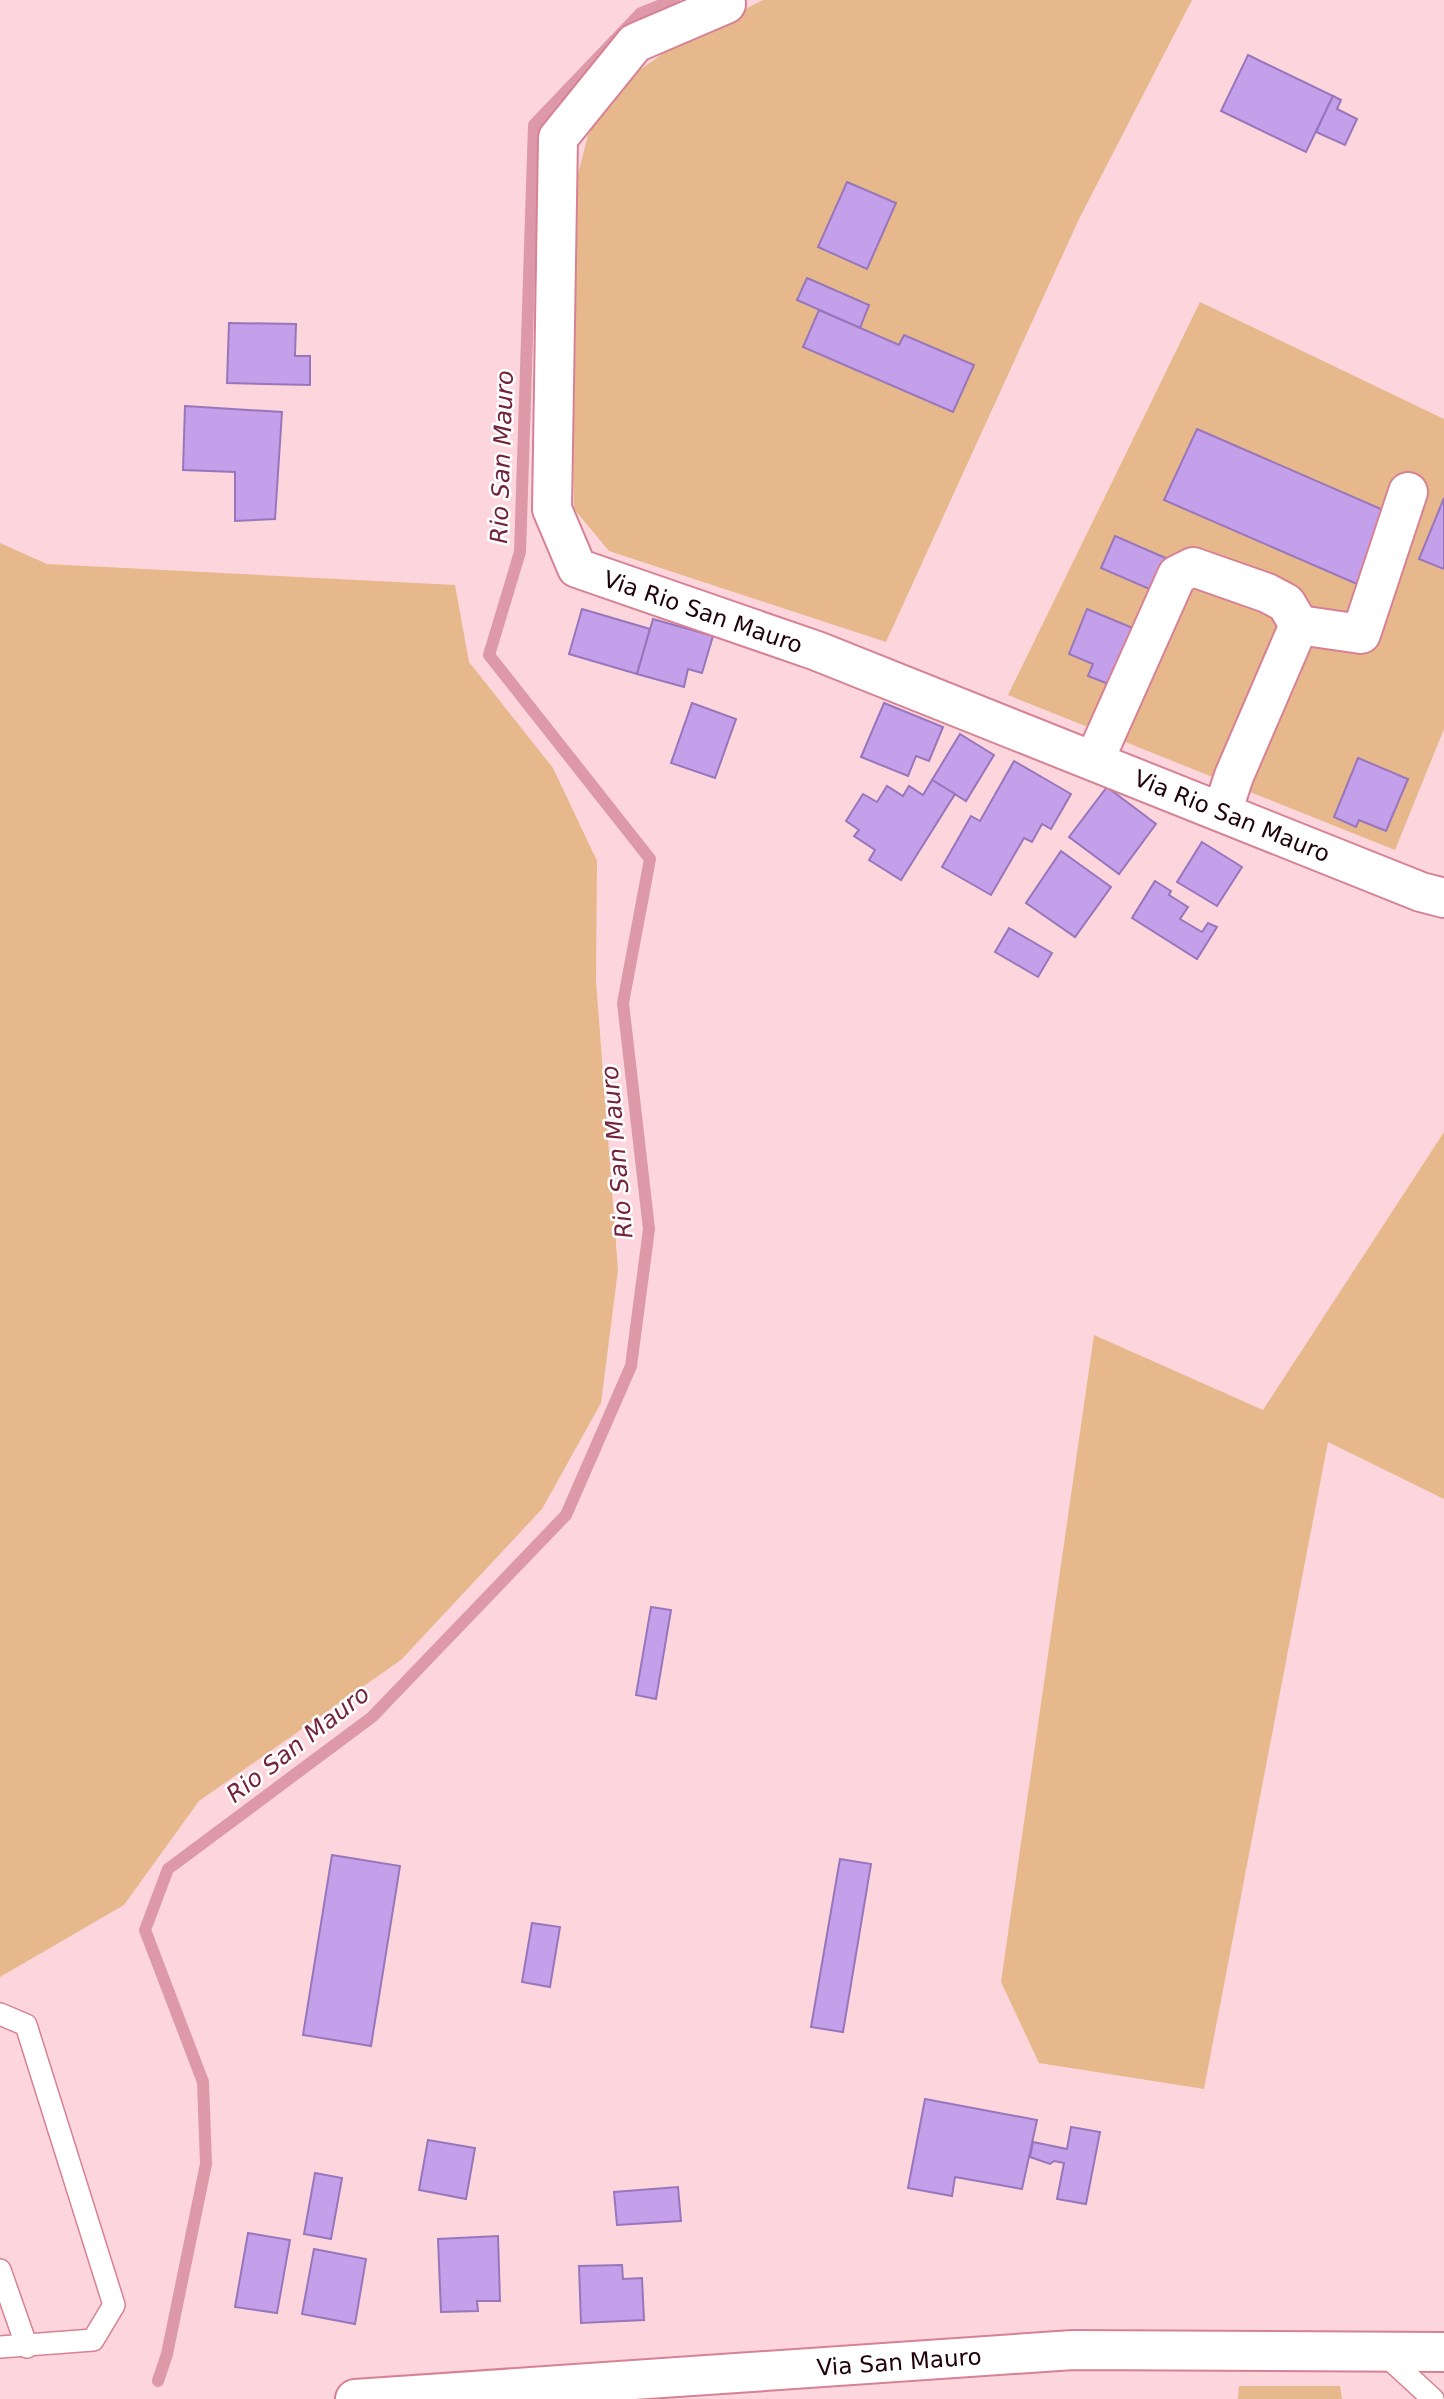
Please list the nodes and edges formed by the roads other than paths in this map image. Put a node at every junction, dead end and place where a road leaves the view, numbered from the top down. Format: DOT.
graph roads {
  1 [pos="725,2"];
  2 [pos="1408,492"];
  3 [pos="1299,625"];
  4 [pos="1094,761"];
  5 [pos="1222,812"];
  6 [pos="1444,898"];
  7 [pos="0,2014"];
  8 [pos="0,2270"];
  9 [pos="0,2347"];
  10 [pos="27,2347"];
  11 [pos="1382,2352"];
  12 [pos="1444,2352"];
  13 [pos="524,2394"];
  14 [pos="355,2399"];
  15 [pos="1433,2399"];
  1 -- 4 [label="street, Via Rio San Mauro"];
  2 -- 3 [label="street"];
  3 -- 4 [label="street"];
  3 -- 5 [label="street"];
  4 -- 5 [label="street, Via Rio San Mauro"];
  5 -- 6 [label="street, Via Rio San Mauro"];
  7 -- 10 [label="lane"];
  8 -- 10 [label="lane"];
  9 -- 10 [label="lane"];
  11 -- 12 [label="street, Via San Mauro"];
  11 -- 13 [label="street, Via San Mauro"];
  11 -- 15 [label="lane"];
  13 -- 14 [label="street, Via San Mauro"];
}
